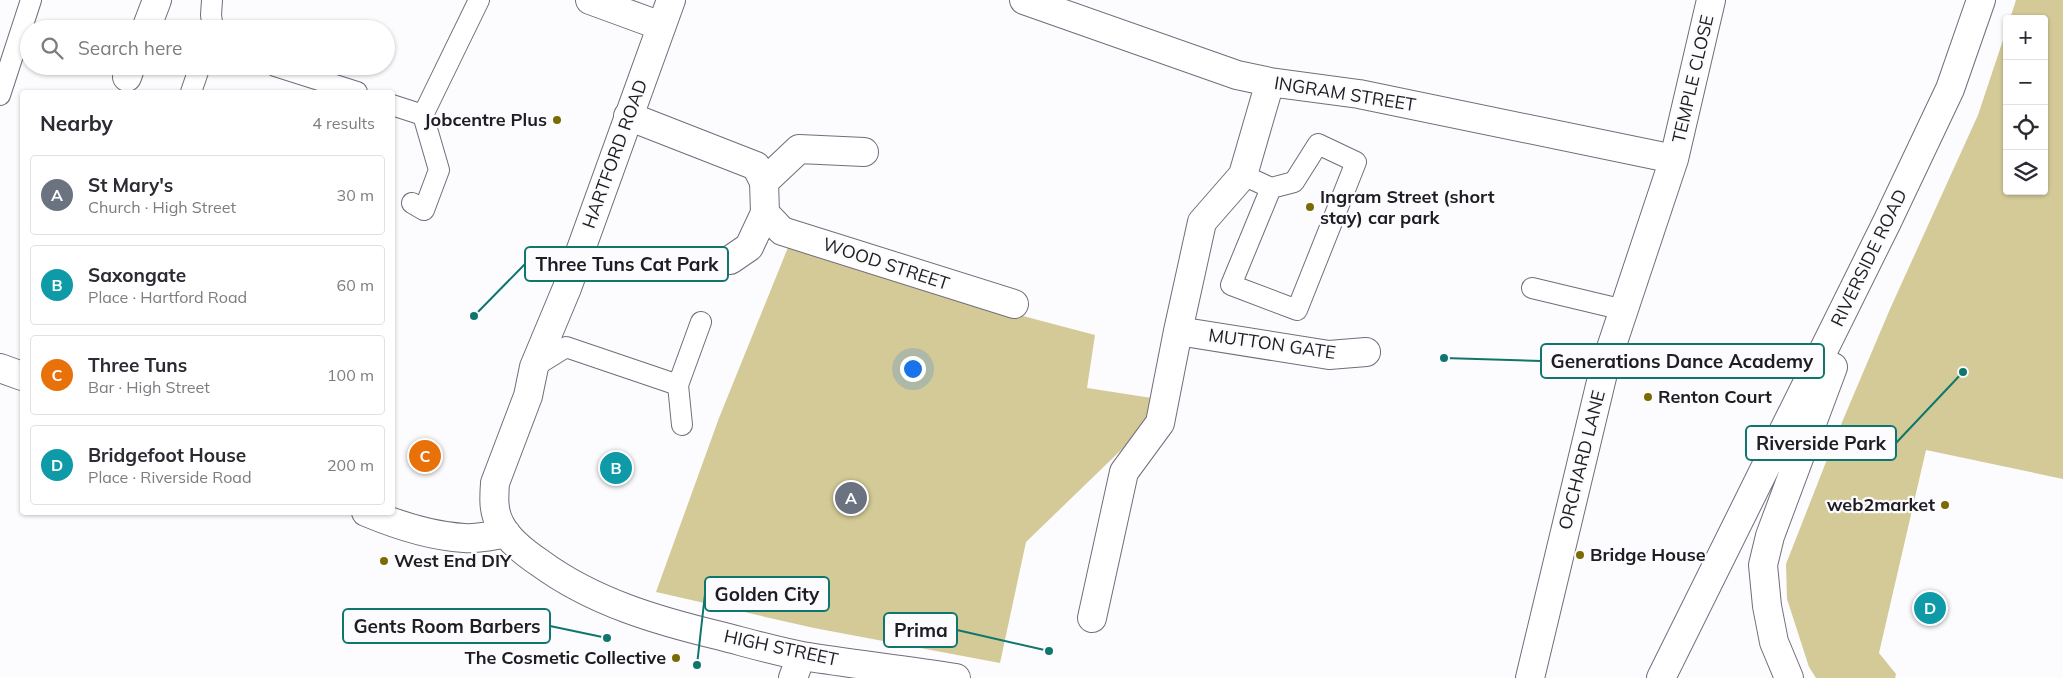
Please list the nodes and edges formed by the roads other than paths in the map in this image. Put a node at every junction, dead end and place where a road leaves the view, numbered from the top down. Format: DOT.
graph roads {
  1 [pos="31,0"];
  2 [pos="158,0"];
  3 [pos="212,0"];
  4 [pos="479,0"];
  5 [pos="590,0"];
  6 [pos="671,0"];
  7 [pos="1024,0"];
  8 [pos="1711,0"];
  9 [pos="1980,0"];
  10 [pos="24,20"];
  11 [pos="150,20"];
  12 [pos="212,20"];
  13 [pos="661,26"];
  14 [pos="20,34"];
  15 [pos="197,75"];
  16 [pos="303,75"];
  17 [pos="1270,82"];
  18 [pos="193,90"];
  19 [pos="351,90"];
  20 [pos="0,95"];
  21 [pos="395,106"];
  22 [pos="423,115"];
  23 [pos="628,116"];
  24 [pos="864,152"];
  25 [pos="1674,159"];
  26 [pos="1244,175"];
  27 [pos="764,182"];
  28 [pos="1270,188"];
  29 [pos="412,203"];
  30 [pos="765,213"];
  31 [pos="1886,222"];
  32 [pos="730,260"];
  33 [pos="1532,288"];
  34 [pos="1014,304"];
  35 [pos="1624,310"];
  36 [pos="701,322"];
  37 [pos="1178,331"];
  38 [pos="1366,352"];
  39 [pos="534,367"];
  40 [pos="678,385"];
  41 [pos="682,425"];
  42 [pos="374,515"];
  43 [pos="494,535"];
  44 [pos="1092,618"];
  45 [pos="797,667"];
  46 [pos="838,669"];
  47 [pos="956,678"];
  48 [pos="1530,678"];
  49 [pos="1660,678"];
  50 [pos="1789,678"];
  1 -- 10 [label="lane"];
  2 -- 11 [label="street"];
  3 -- 12 [label="lane"];
  4 -- 22 [label="lane"];
  5 -- 13 [label="street"];
  6 -- 13 [label="street, HARTFORD ROAD"];
  7 -- 17 [label="street, INGRAM STREET"];
  8 -- 25 [label="street, TEMPLE CLOSE"];
  9 -- 31 [label="street, RIVERSIDE ROAD"];
  13 -- 23 [label="street, HARTFORD ROAD"];
  14 -- 20 [label="lane"];
  15 -- 18 [label="lane"];
  16 -- 19 [label="lane"];
  17 -- 25 [label="street, INGRAM STREET"];
  17 -- 26 [label="street"];
  21 -- 22 [label="lane"];
  22 -- 29 [label="lane"];
  23 -- 27 [label="street"];
  23 -- 39 [label="street, HARTFORD ROAD"];
  24 -- 27 [label="street"];
  25 -- 35 [label="street, ORCHARD LANE"];
  26 -- 28 [label="lane"];
  26 -- 37 [label="street"];
  27 -- 30 [label="street"];
  28 -- 28 [label="lane"];
  30 -- 32 [label="street"];
  30 -- 34 [label="street, WOOD STREET"];
  31 -- 49 [label="street, RIVERSIDE ROAD"];
  31 -- 50 [label="street"];
  33 -- 35 [label="lane"];
  35 -- 48 [label="street, ORCHARD LANE"];
  36 -- 40 [label="lane"];
  37 -- 38 [label="street, MUTTON GATE"];
  37 -- 44 [label="street"];
  39 -- 40 [label="lane"];
  39 -- 43 [label="street, HARTFORD ROAD"];
  40 -- 41 [label="lane"];
  42 -- 43 [label="street"];
  43 -- 45 [label="street, HIGH STREET"];
  45 -- 46 [label="street, HIGH STREET"];
  46 -- 47 [label="street, HIGH STREET"];
}
